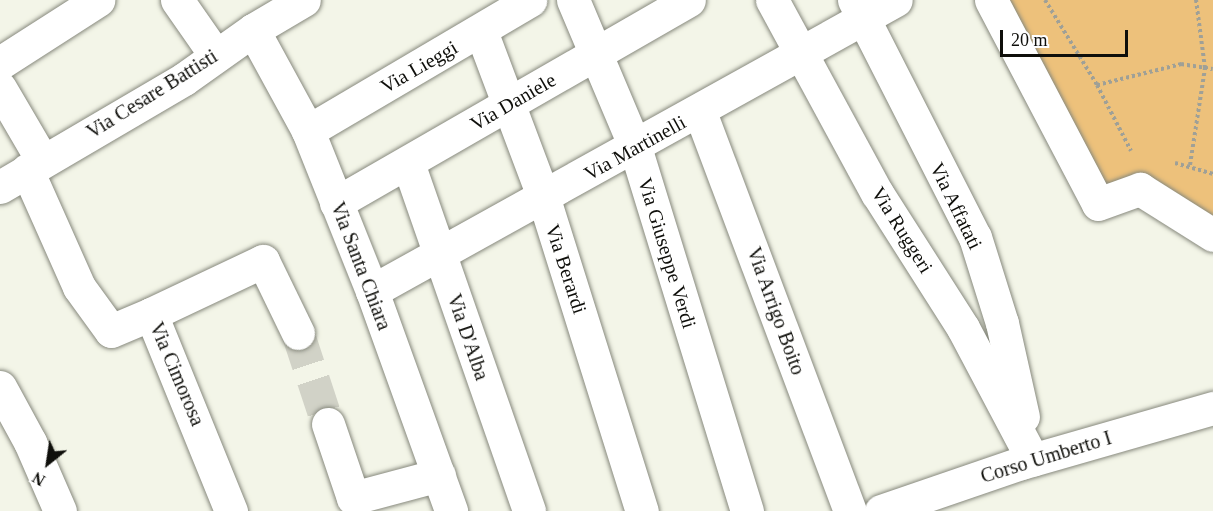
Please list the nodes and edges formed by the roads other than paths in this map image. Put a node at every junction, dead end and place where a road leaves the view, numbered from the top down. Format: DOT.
graph roads {
  1 [pos="98,0"];
  2 [pos="177,0"];
  3 [pos="304,0"];
  4 [pos="530,0"];
  5 [pos="573,0"];
  6 [pos="689,0"];
  7 [pos="772,0"];
  8 [pos="896,0"];
  9 [pos="991,0"];
  10 [pos="859,9"];
  11 [pos="59,10"];
  12 [pos="253,30"];
  13 [pos="481,31"];
  14 [pos="801,52"];
  15 [pos="598,53"];
  16 [pos="216,56"];
  17 [pos="0,63"];
  18 [pos="0,88"];
  19 [pos="508,105"];
  20 [pos="700,112"];
  21 [pos="308,131"];
  22 [pos="635,147"];
  23 [pos="408,163"];
  24 [pos="35,165"];
  25 [pos="0,187"];
  26 [pos="544,199"];
  27 [pos="336,202"];
  28 [pos="1213,235"];
  29 [pos="441,256"];
  30 [pos="372,291"];
  31 [pos="151,314"];
  32 [pos="298,333"];
  33 [pos="0,387"];
  34 [pos="1213,408"];
  35 [pos="328,424"];
  36 [pos="1033,460"];
  37 [pos="439,475"];
  38 [pos="60,511"];
  39 [pos="231,511"];
  40 [pos="451,511"];
  41 [pos="529,511"];
  42 [pos="642,511"];
  43 [pos="747,511"];
  44 [pos="850,511"];
  45 [pos="883,511"];
  1 -- 11 [label="street"];
  2 -- 16 [label="street"];
  3 -- 12 [label="street, Via Cesare Battisti"];
  4 -- 13 [label="street, Via Lieggi"];
  5 -- 15 [label="street, Via Giuseppe Verdi"];
  6 -- 15 [label="street, Via Daniele"];
  7 -- 14 [label="street, Via Ruggeri"];
  8 -- 10 [label="street, Via Martinelli"];
  9 -- 28 [label="street"];
  10 -- 14 [label="street, Via Martinelli"];
  10 -- 36 [label="street, Via Affatati"];
  11 -- 17 [label="street"];
  12 -- 16 [label="street, Via Cesare Battisti"];
  12 -- 21 [label="street, Via Santa Chiara"];
  13 -- 19 [label="street, Via Berardi"];
  13 -- 21 [label="street, Via Lieggi"];
  14 -- 20 [label="street, Via Martinelli"];
  14 -- 36 [label="street, Via Ruggeri"];
  15 -- 19 [label="street, Via Daniele"];
  15 -- 22 [label="street, Via Giuseppe Verdi"];
  16 -- 24 [label="street, Via Cesare Battisti"];
  18 -- 24 [label="street"];
  19 -- 23 [label="street, Via Daniele"];
  19 -- 26 [label="street, Via Berardi"];
  20 -- 22 [label="street, Via Martinelli"];
  20 -- 44 [label="street, Via Arrigo Boito"];
  21 -- 27 [label="street, Via Santa Chiara"];
  22 -- 26 [label="street, Via Martinelli"];
  22 -- 43 [label="street, Via Giuseppe Verdi"];
  23 -- 27 [label="street, Via Daniele"];
  23 -- 29 [label="street, Via D'Alba"];
  24 -- 25 [label="street, Via Cesare Battisti"];
  24 -- 31 [label="street, Via Cimorosa"];
  26 -- 29 [label="street, Via Martinelli"];
  26 -- 42 [label="street, Via Berardi"];
  27 -- 30 [label="street, Via Santa Chiara"];
  29 -- 30 [label="street, Via Martinelli"];
  29 -- 41 [label="street, Via D'Alba"];
  30 -- 37 [label="street, Via Santa Chiara"];
  31 -- 32 [label="street"];
  31 -- 39 [label="street, Via Cimorosa"];
  33 -- 38 [label="street"];
  34 -- 36 [label="street, Corso Umberto I"];
  35 -- 37 [label="street"];
  36 -- 45 [label="street, Corso Umberto I"];
  37 -- 40 [label="street, Via Santa Chiara"];
}
